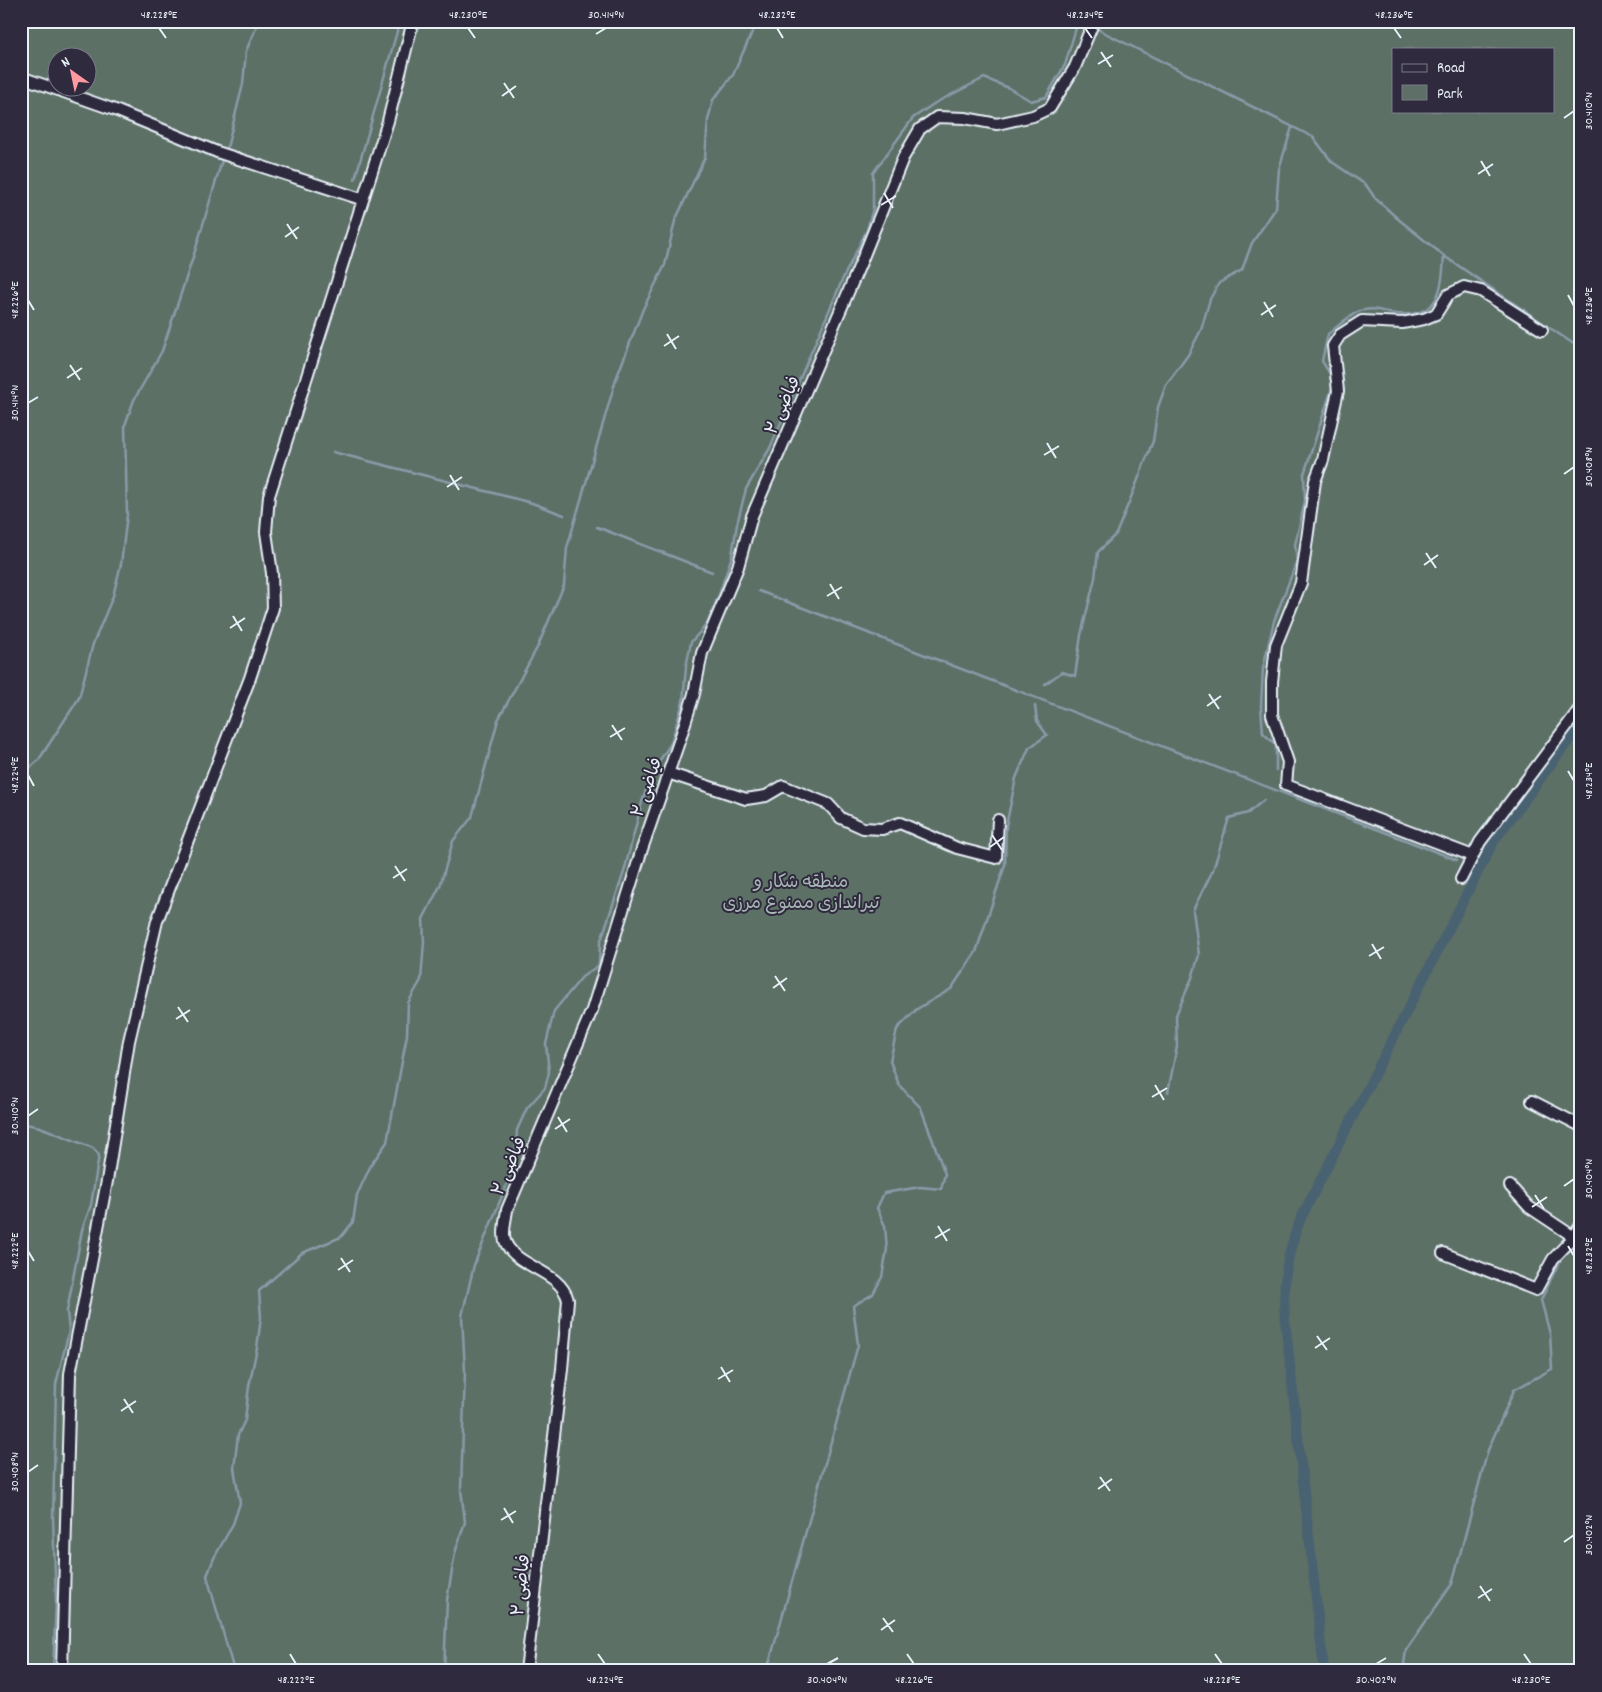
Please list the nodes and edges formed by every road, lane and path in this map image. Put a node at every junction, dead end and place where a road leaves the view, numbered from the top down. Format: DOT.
graph roads {
  1 [pos="414,21"];
  2 [pos="1093,25"];
  3 [pos="21,77"];
  4 [pos="361,199"];
  5 [pos="1542,330"];
  6 [pos="1581,707"];
  7 [pos="668,773"];
  8 [pos="998,820"];
  9 [pos="1473,856"];
  10 [pos="1461,879"];
  11 [pos="1532,1101"];
  12 [pos="1581,1126"];
  13 [pos="1510,1186"];
  14 [pos="1581,1225"];
  15 [pos="1577,1240"];
  16 [pos="1443,1253"];
  17 [pos="62,1671"];
  18 [pos="526,1671"];
  1 -- 4 [label="street"];
  2 -- 7 [label="street, فیاضی ۲"];
  3 -- 4 [label="street"];
  4 -- 17 [label="street"];
  5 -- 9 [label="street"];
  6 -- 9 [label="street"];
  7 -- 8 [label="street"];
  7 -- 18 [label="street, فیاضی ۲"];
  9 -- 10 [label="street"];
  11 -- 12 [label="street"];
  13 -- 15 [label="street"];
  14 -- 15 [label="street"];
  15 -- 16 [label="street"];
}
